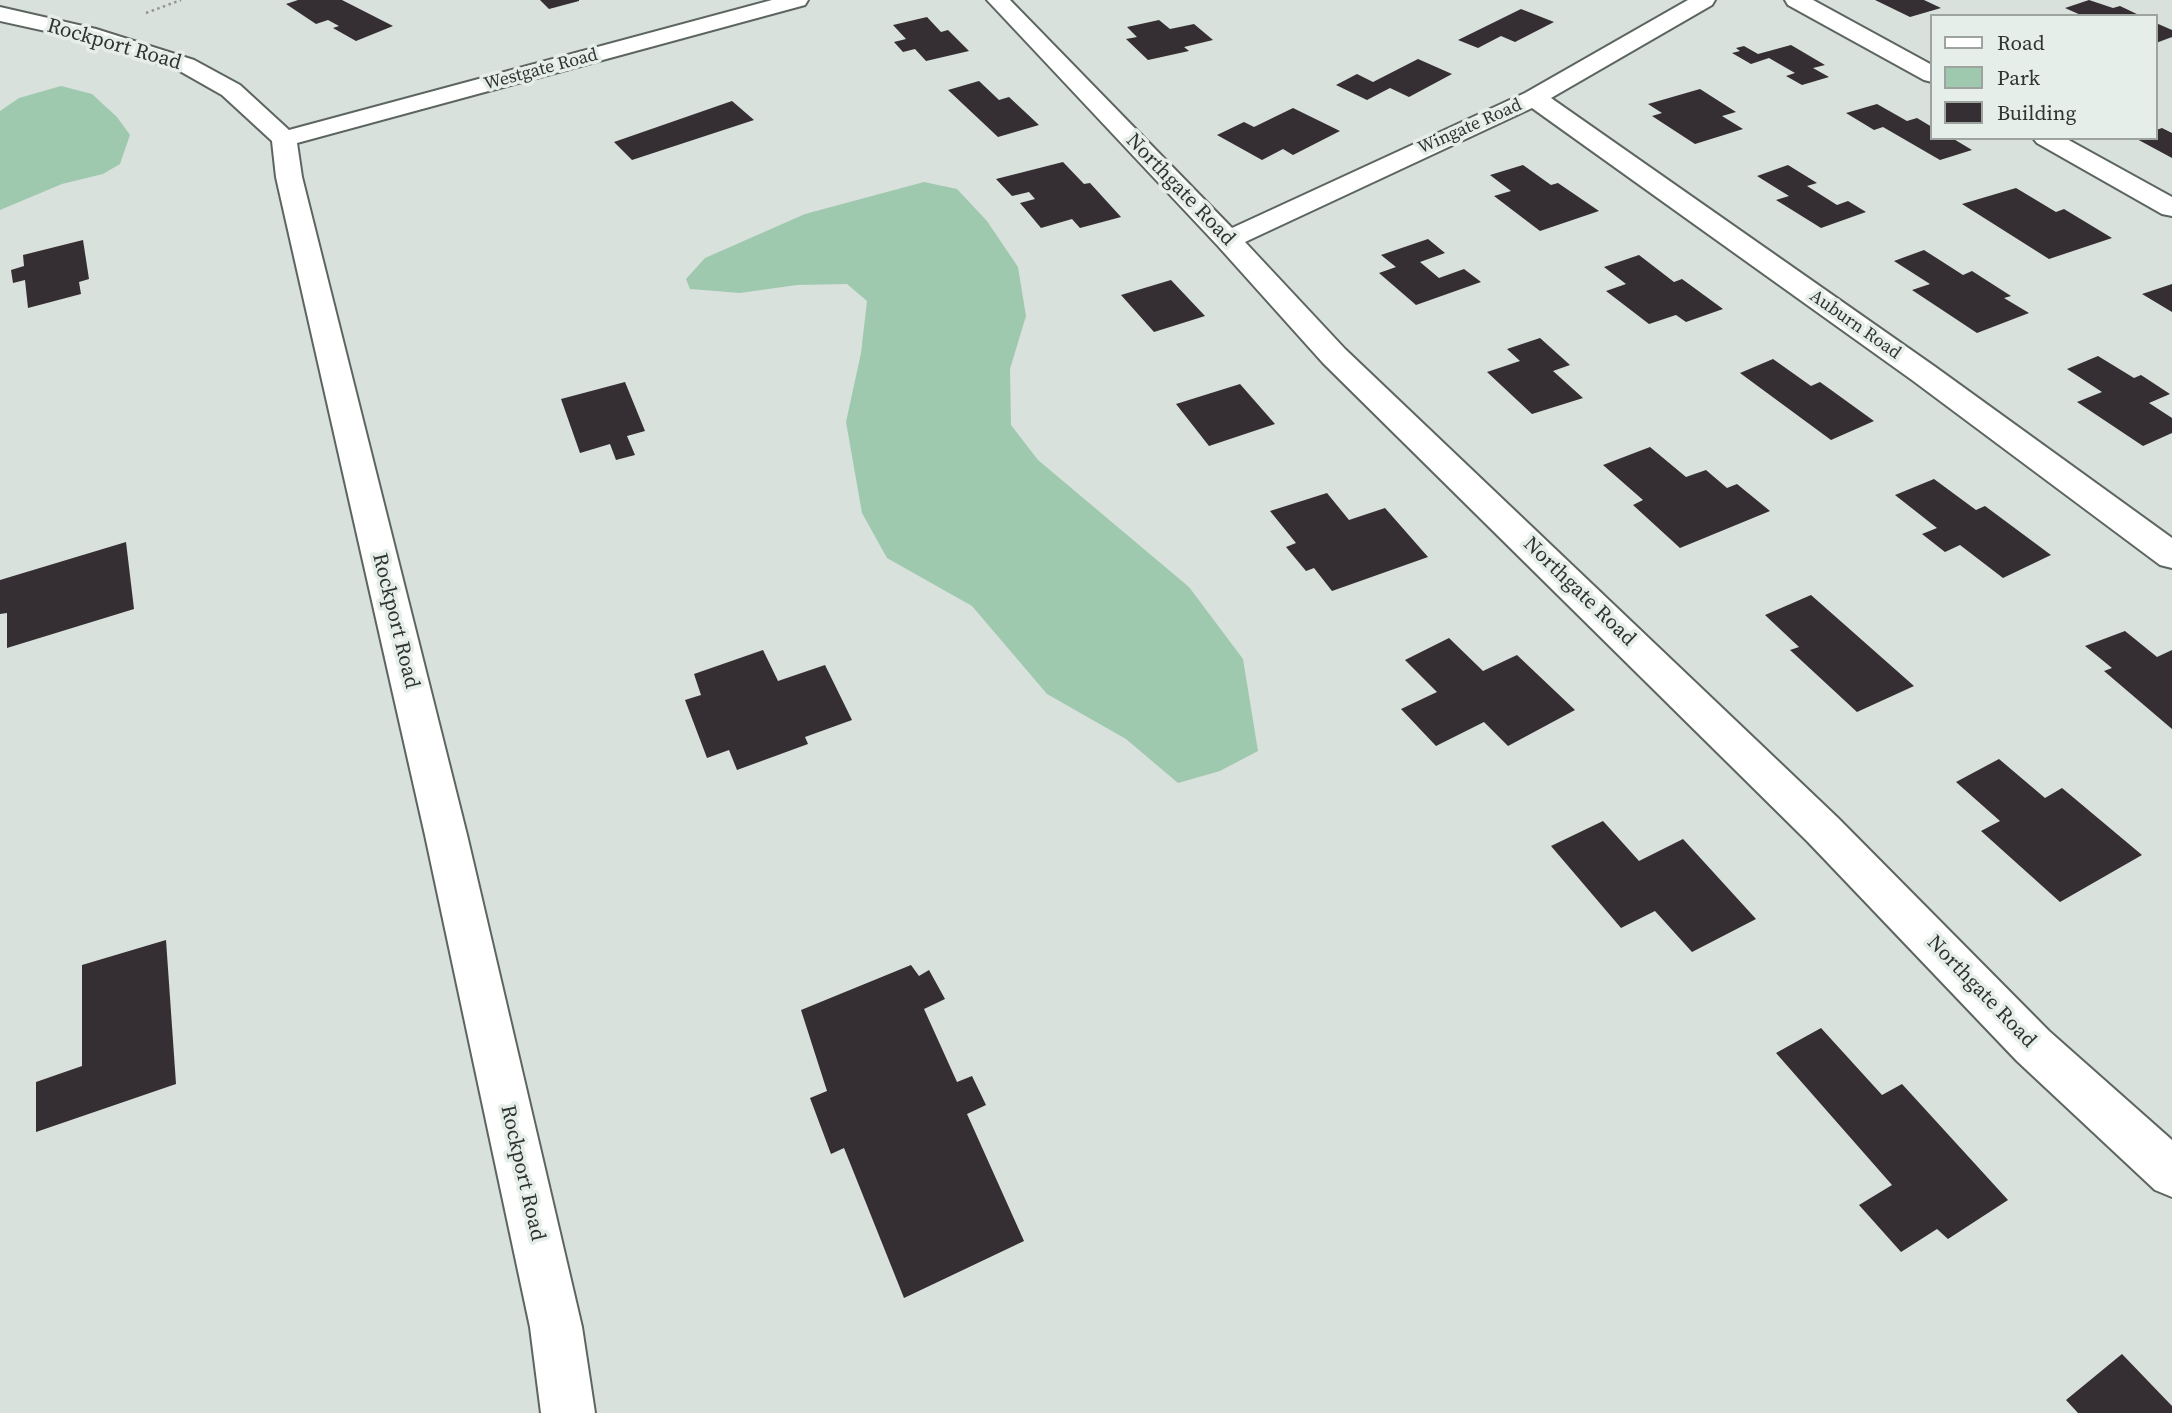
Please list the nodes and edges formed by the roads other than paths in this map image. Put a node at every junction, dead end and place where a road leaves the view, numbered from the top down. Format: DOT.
graph roads {
  1 [pos="797,0"];
  2 [pos="998,0"];
  3 [pos="1704,0"];
  4 [pos="1796,0"];
  5 [pos="0,14"];
  6 [pos="1930,74"];
  7 [pos="1534,97"];
  8 [pos="284,139"];
  9 [pos="2050,140"];
  10 [pos="2172,208"];
  11 [pos="1228,240"];
  12 [pos="2172,556"];
  13 [pos="2172,1173"];
  14 [pos="568,1413"];
  1 -- 8 [label="street, Westgate Road"];
  2 -- 11 [label="street, Northgate Road"];
  3 -- 7 [label="street, Wingate Road"];
  4 -- 6 [label="street"];
  5 -- 8 [label="street, Rockport Road"];
  7 -- 11 [label="street, Wingate Road"];
  7 -- 12 [label="street, Auburn Road"];
  8 -- 14 [label="street, Rockport Road"];
  9 -- 10 [label="street"];
  11 -- 13 [label="street, Northgate Road"];
}
